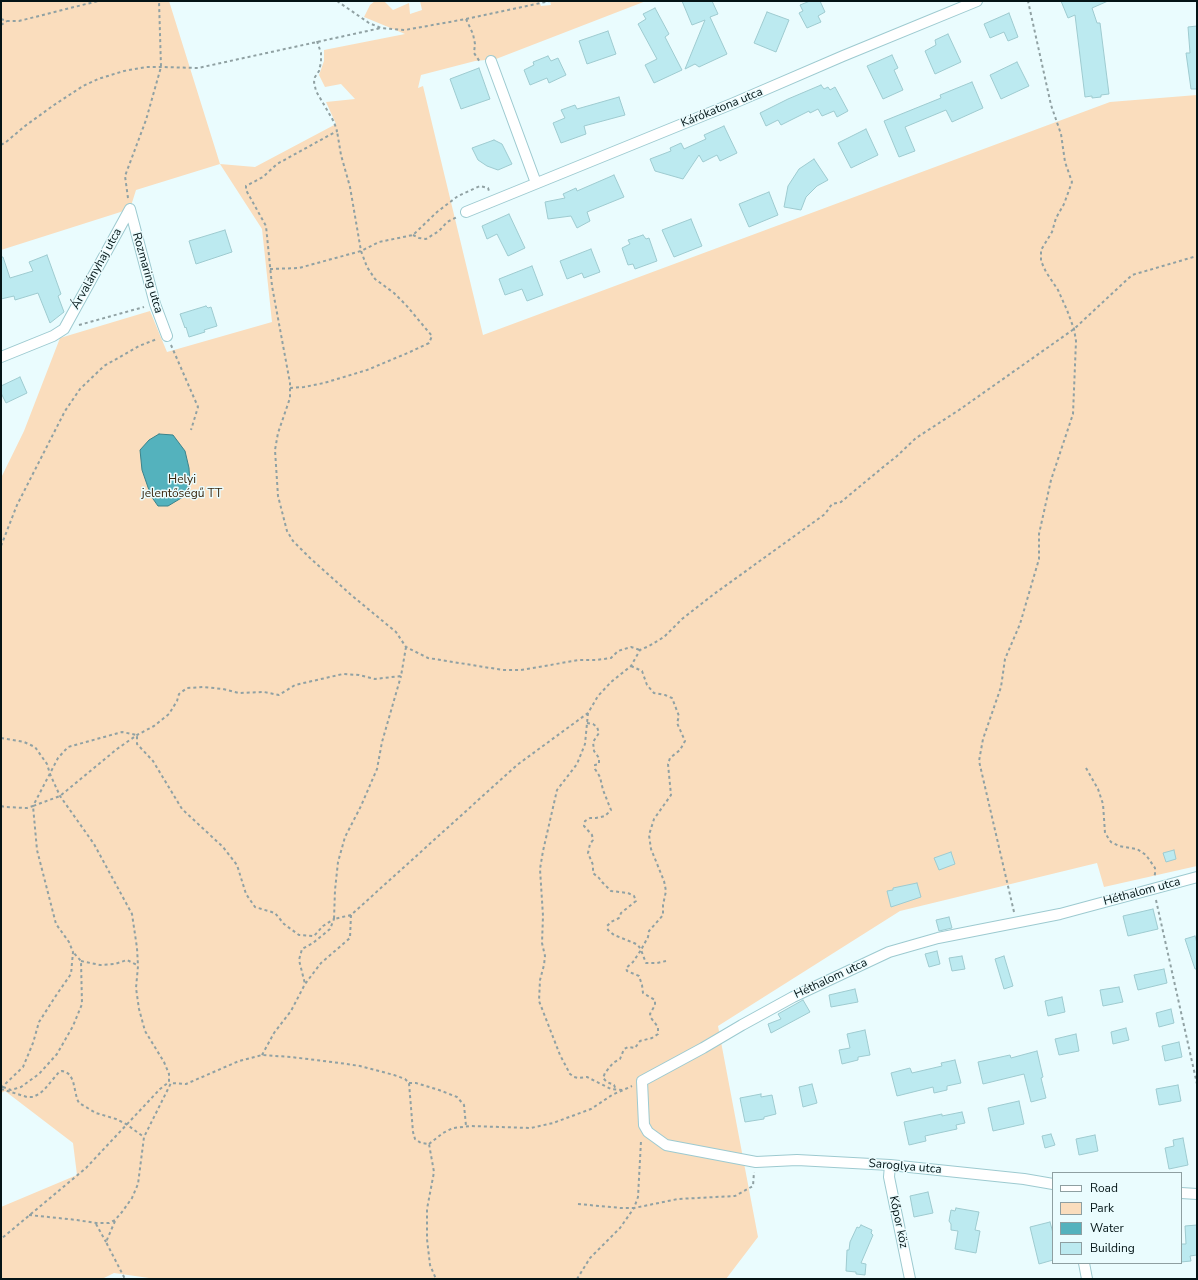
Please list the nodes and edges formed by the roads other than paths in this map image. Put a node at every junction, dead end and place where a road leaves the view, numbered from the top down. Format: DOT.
graph roads {
  1 [pos="977,1"];
  2 [pos="491,61"];
  3 [pos="536,183"];
  4 [pos="130,209"];
  5 [pos="466,212"];
  6 [pos="166,336"];
  7 [pos="1,358"];
  8 [pos="1197,877"];
  9 [pos="756,1162"];
  10 [pos="890,1165"];
  11 [pos="1052,1184"];
  12 [pos="1182,1193"];
  13 [pos="1197,1194"];
  14 [pos="1084,1264"];
  15 [pos="910,1279"];
  16 [pos="1087,1279"];
  1 -- 3 [label="street, Kárókatona utca"];
  2 -- 3 [label="street"];
  3 -- 5 [label="street, Kárókatona utca"];
  4 -- 6 [label="street, Rozmaring utca"];
  4 -- 7 [label="street, Árvalányhaj utca"];
  8 -- 9 [label="street, Héthalom utca"];
  9 -- 10 [label="street, Saroglya utca"];
  10 -- 11 [label="street, Saroglya utca"];
  10 -- 15 [label="street, Kőpor köz"];
  12 -- 13 [label="street"];
  14 -- 16 [label="street"];
}
